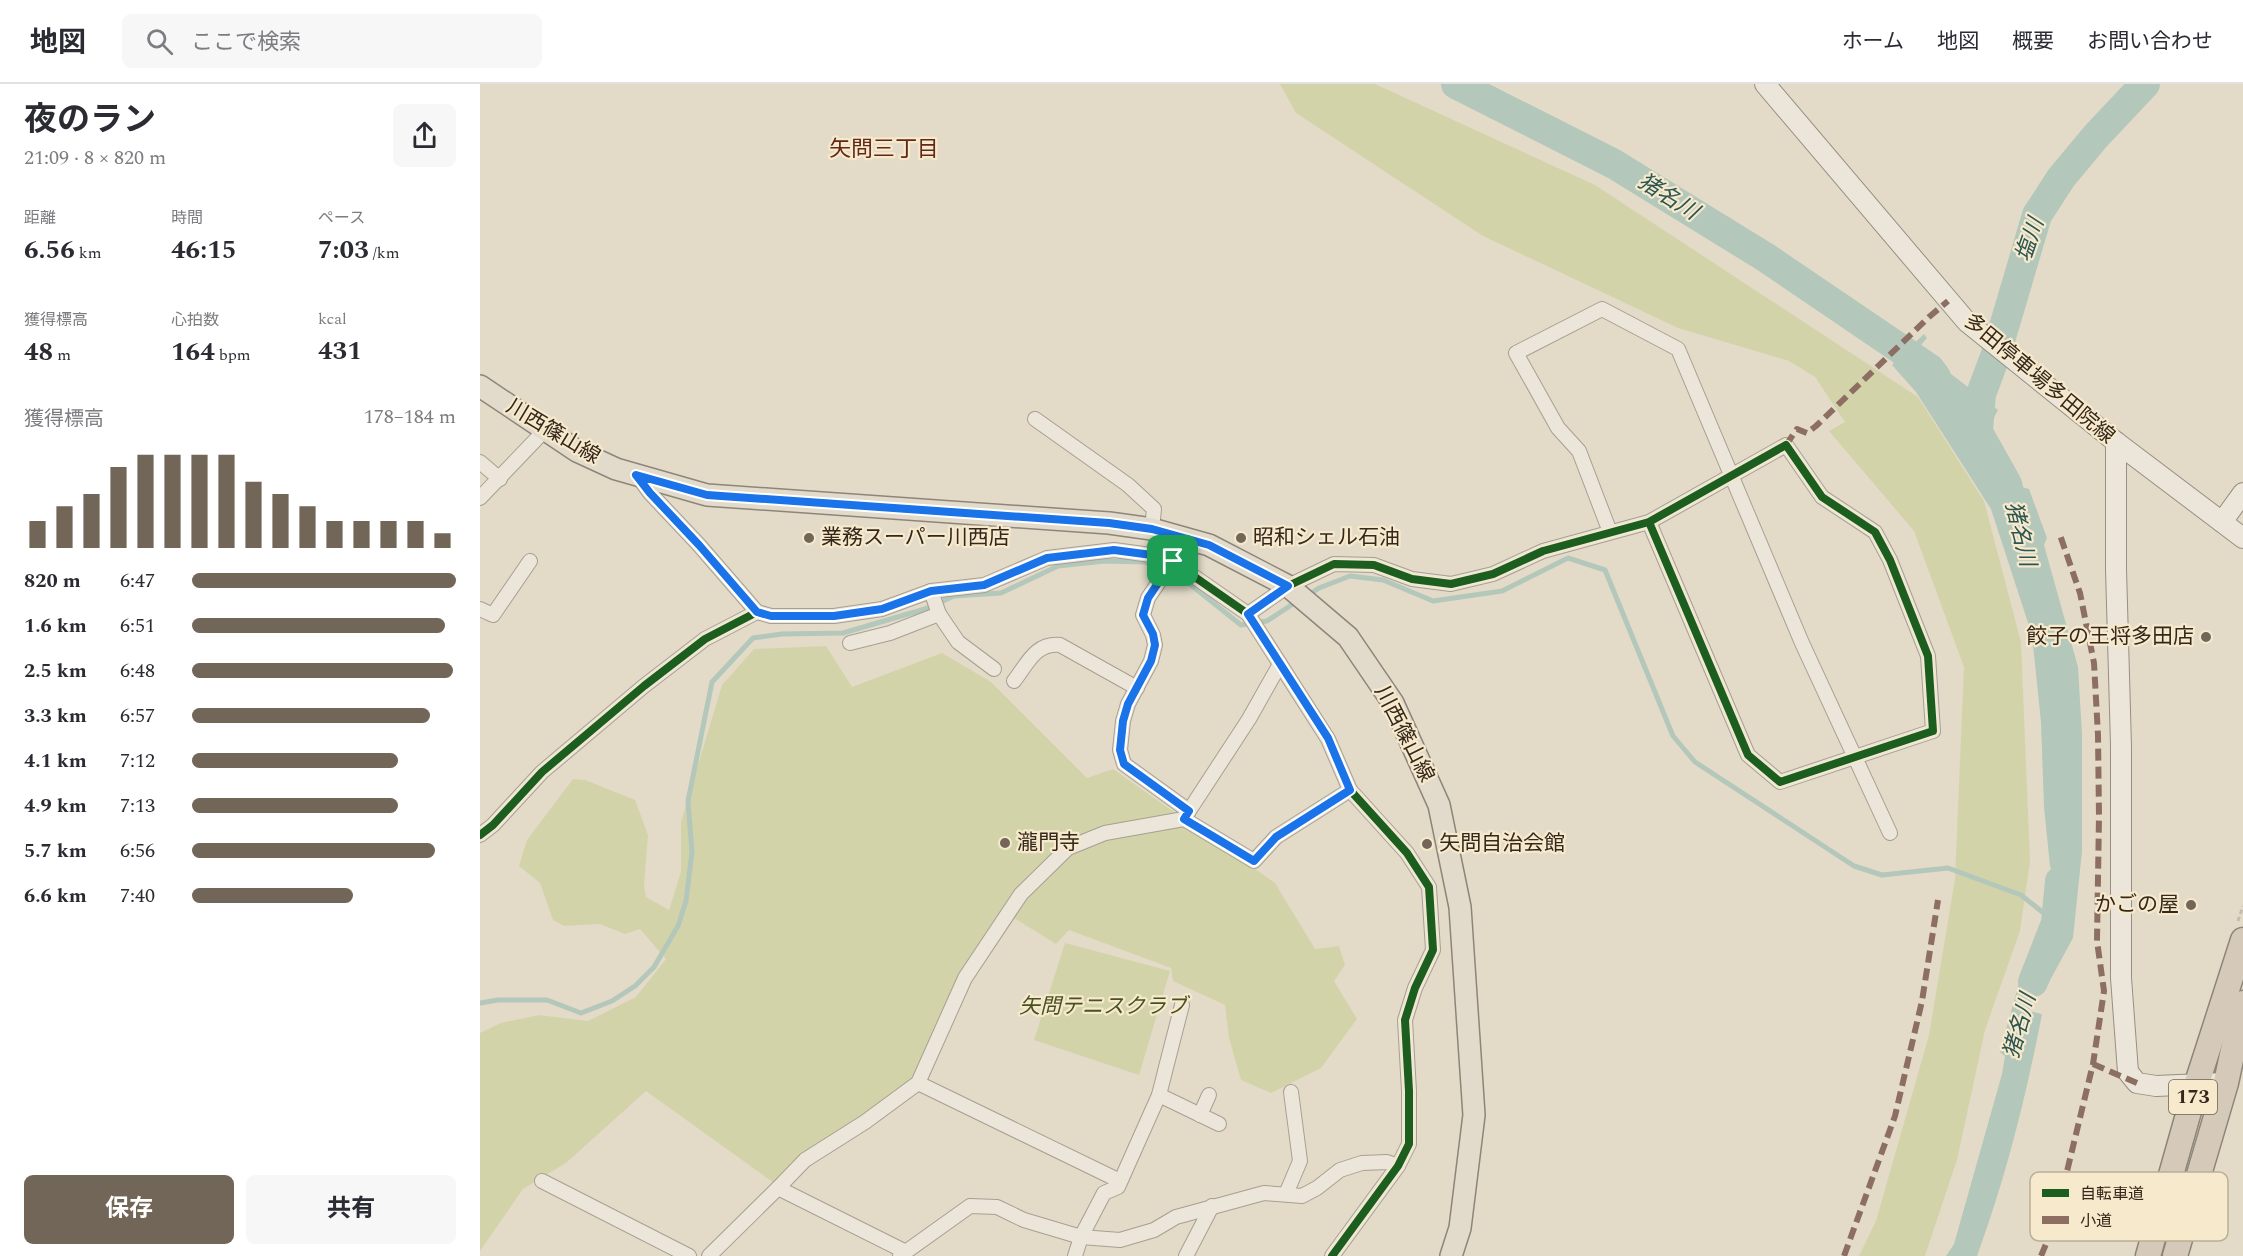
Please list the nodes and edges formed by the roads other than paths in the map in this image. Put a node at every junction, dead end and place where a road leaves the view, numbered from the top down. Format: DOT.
graph roads {
  1 [pos="1765,84"];
  2 [pos="480,386"];
  3 [pos="1035,418"];
  4 [pos="545,430"];
  5 [pos="2116,442"];
  6 [pos="480,462"];
  7 [pos="636,475"];
  8 [pos="1731,477"];
  9 [pos="500,479"];
  10 [pos="2243,493"];
  11 [pos="480,498"];
  12 [pos="1649,522"];
  13 [pos="2222,522"];
  14 [pos="1152,529"];
  15 [pos="1610,532"];
  16 [pos="2243,538"];
  17 [pos="530,561"];
  18 [pos="1173,561"];
  19 [pos="1288,586"];
  20 [pos="931,591"];
  21 [pos="480,609"];
  22 [pos="757,612"];
  23 [pos="939,614"];
  24 [pos="1248,614"];
  25 [pos="850,643"];
  26 [pos="1280,664"];
  27 [pos="993,669"];
  28 [pos="1014,681"];
  29 [pos="1137,688"];
  30 [pos="1855,758"];
  31 [pos="1350,790"];
  32 [pos="1186,815"];
  33 [pos="1890,833"];
  34 [pos="480,836"];
  35 [pos="2243,940"];
  36 [pos="2243,1003"];
  37 [pos="1166,1071"];
  38 [pos="918,1083"];
  39 [pos="2197,1083"];
  40 [pos="2234,1083"];
  41 [pos="1291,1092"];
  42 [pos="1159,1095"];
  43 [pos="1209,1095"];
  44 [pos="1200,1115"];
  45 [pos="1219,1124"];
  46 [pos="1398,1166"];
  47 [pos="2172,1172"];
  48 [pos="2204,1172"];
  49 [pos="542,1181"];
  50 [pos="1120,1181"];
  51 [pos="778,1188"];
  52 [pos="1286,1194"];
  53 [pos="1212,1206"];
  54 [pos="1081,1237"];
  55 [pos="2152,1241"];
  56 [pos="2180,1241"];
  57 [pos="903,1255"];
  58 [pos="689,1256"];
  59 [pos="709,1256"];
  60 [pos="1076,1256"];
  61 [pos="1186,1256"];
  62 [pos="1332,1256"];
  63 [pos="1450,1256"];
  64 [pos="2148,1256"];
  65 [pos="2175,1256"];
  1 -- 5 [label="street, 多田停車場多田院線"];
  2 -- 4 [label="main road, 川西篠山線"];
  3 -- 14 [label="street"];
  4 -- 7 [label="main road, 川西篠山線"];
  4 -- 9 [label="street"];
  5 -- 13 [label="street, 多田停車場多田院線"];
  5 -- 39 [label="street"];
  6 -- 9 [label="street"];
  7 -- 14 [label="main road, 川西篠山線"];
  7 -- 22 [label="street"];
  8 -- 12 [label="street"];
  8 -- 15 [label="street"];
  8 -- 30 [label="street"];
  8 -- 30 [label="street"];
  9 -- 11 [label="street"];
  10 -- 13 [label="street"];
  12 -- 15 [label="street"];
  12 -- 30 [label="street"];
  13 -- 16 [label="street, 多田停車場多田院線"];
  14 -- 19 [label="main road, 川西篠山線"];
  15 -- 19 [label="street"];
  17 -- 21 [label="street"];
  18 -- 20 [label="street"];
  18 -- 24 [label="street"];
  18 -- 29 [label="street"];
  19 -- 24 [label="street"];
  19 -- 63 [label="main road, 川西篠山線"];
  20 -- 22 [label="street"];
  20 -- 23 [label="street"];
  22 -- 34 [label="street"];
  23 -- 25 [label="street"];
  23 -- 27 [label="street"];
  24 -- 26 [label="street"];
  26 -- 31 [label="street"];
  26 -- 32 [label="street"];
  28 -- 29 [label="street"];
  29 -- 32 [label="street"];
  30 -- 33 [label="street"];
  31 -- 32 [label="street"];
  31 -- 46 [label="street"];
  32 -- 38 [label="street"];
  35 -- 39 [label="highway, 173"];
  36 -- 40 [label="highway, 173"];
  37 -- 42 [label="street"];
  38 -- 50 [label="street"];
  38 -- 51 [label="street"];
  39 -- 40 [label="street"];
  39 -- 47 [label="highway, 173"];
  40 -- 48 [label="highway, 173"];
  41 -- 52 [label="street"];
  42 -- 44 [label="street"];
  42 -- 50 [label="street"];
  43 -- 44 [label="street"];
  44 -- 45 [label="street"];
  46 -- 52 [label="street"];
  46 -- 62 [label="street"];
  49 -- 58 [label="street"];
  50 -- 54 [label="street"];
  51 -- 57 [label="street"];
  51 -- 59 [label="street"];
  52 -- 53 [label="street"];
  53 -- 54 [label="street"];
  53 -- 61 [label="street"];
  54 -- 57 [label="street"];
  54 -- 60 [label="street"];
  55 -- 64 [label="highway, 173"];
  56 -- 65 [label="highway, 173"];
}
